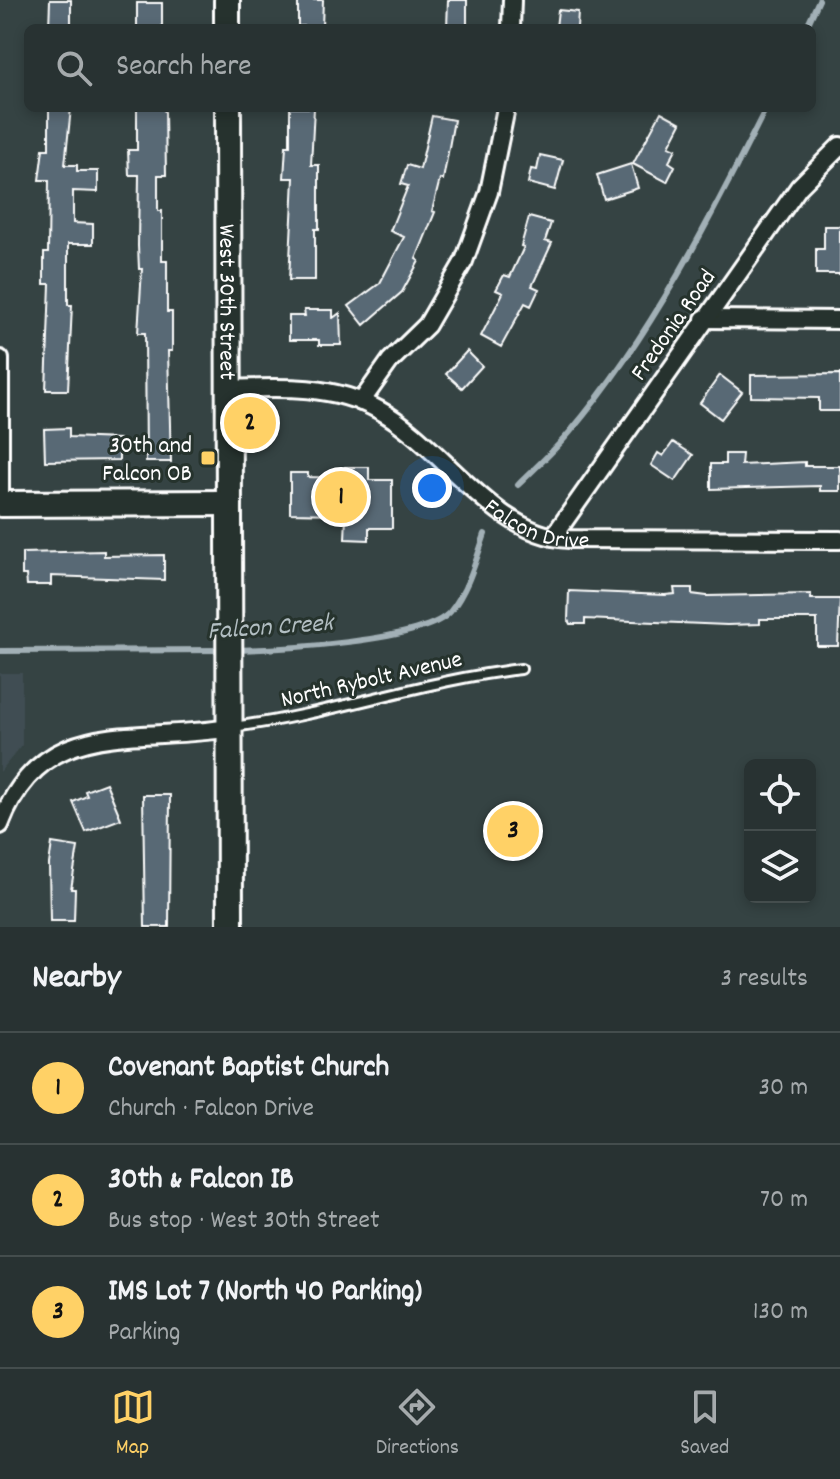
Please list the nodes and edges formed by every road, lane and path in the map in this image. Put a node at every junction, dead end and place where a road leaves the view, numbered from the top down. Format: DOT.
graph roads {
  1 [pos="227,0"];
  2 [pos="512,0"];
  3 [pos="227,24"];
  4 [pos="511,24"];
  5 [pos="228,112"];
  6 [pos="505,112"];
  7 [pos="840,146"];
  8 [pos="704,319"];
  9 [pos="840,320"];
  10 [pos="0,359"];
  11 [pos="229,389"];
  12 [pos="361,402"];
  13 [pos="229,503"];
  14 [pos="0,504"];
  15 [pos="553,537"];
  16 [pos="840,540"];
  17 [pos="521,669"];
  18 [pos="229,728"];
  19 [pos="0,825"];
  20 [pos="230,927"];
  1 -- 3 [label="main road"];
  2 -- 4 [label="street"];
  5 -- 11 [label="main road, West 30th Street"];
  6 -- 12 [label="street"];
  7 -- 8 [label="street, Fredonia Road"];
  8 -- 9 [label="street"];
  8 -- 15 [label="street, Fredonia Road"];
  10 -- 14 [label="street"];
  11 -- 12 [label="street, Falcon Drive"];
  11 -- 13 [label="main road, West 30th Street"];
  12 -- 15 [label="street, Falcon Drive"];
  13 -- 14 [label="main road"];
  13 -- 18 [label="main road, West 30th Street"];
  15 -- 16 [label="street, Falcon Drive"];
  17 -- 18 [label="lane, North Rybolt Avenue"];
  18 -- 19 [label="street"];
  18 -- 20 [label="main road, West 30th Street"];
}
